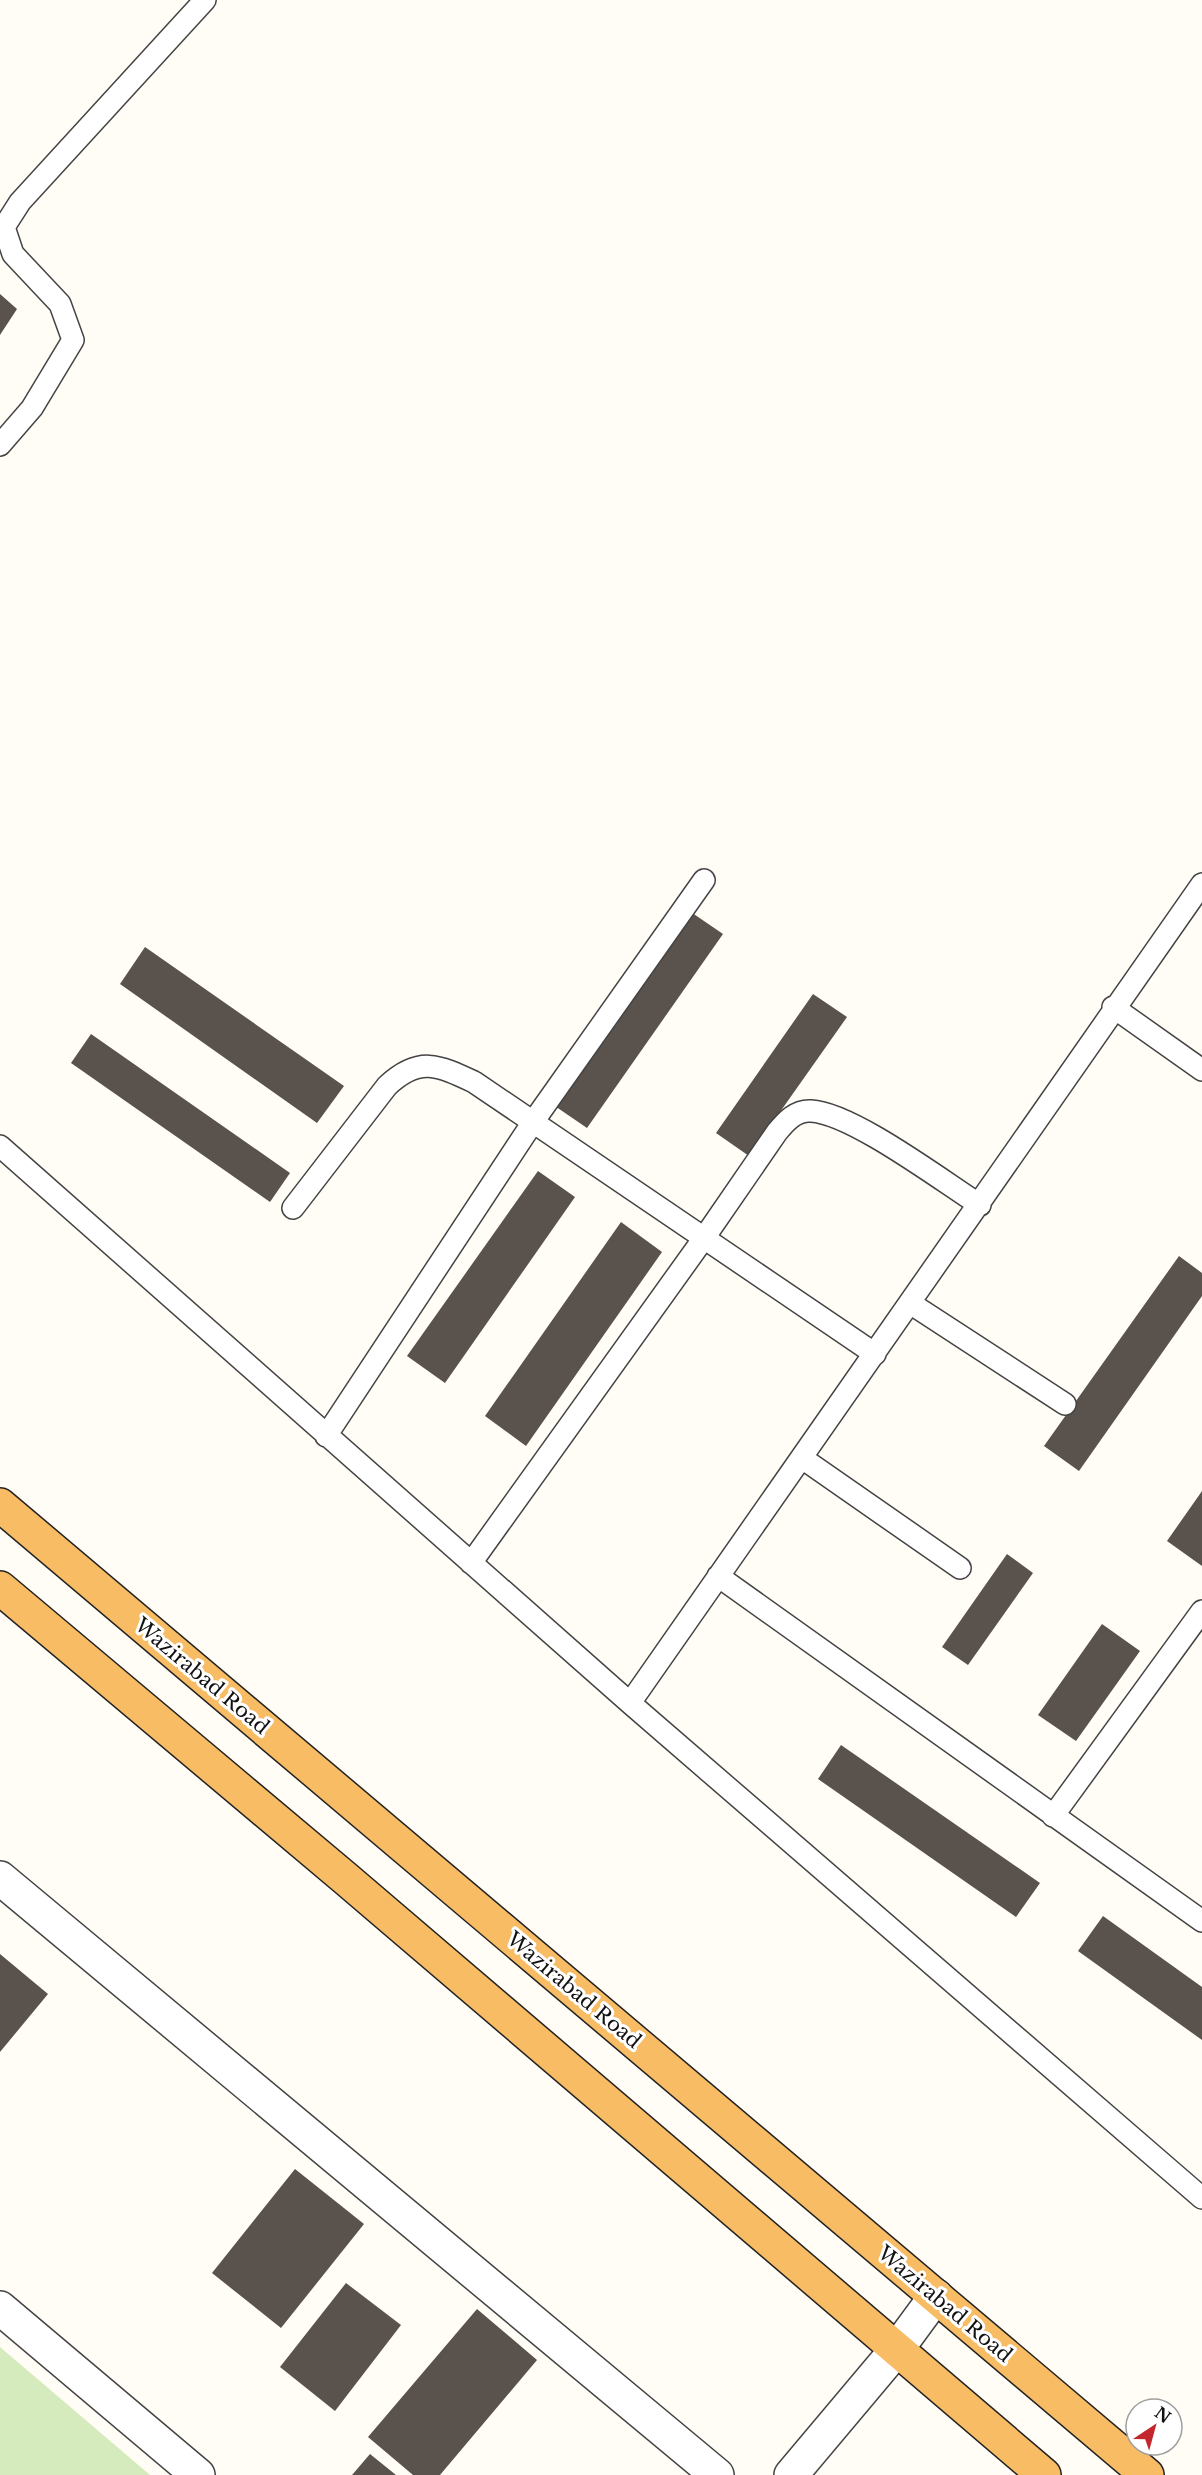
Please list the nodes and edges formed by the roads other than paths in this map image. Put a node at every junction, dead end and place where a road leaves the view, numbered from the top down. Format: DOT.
graph roads {
  1 [pos="205,0"];
  2 [pos="0,445"];
  3 [pos="704,880"];
  4 [pos="1202,884"];
  5 [pos="1113,1007"];
  6 [pos="1202,1071"];
  7 [pos="533,1122"];
  8 [pos="0,1146"];
  9 [pos="980,1205"];
  10 [pos="293,1208"];
  11 [pos="704,1238"];
  12 [pos="910,1303"];
  13 [pos="875,1354"];
  14 [pos="1065,1404"];
  15 [pos="326,1436"];
  16 [pos="802,1458"];
  17 [pos="0,1505"];
  18 [pos="471,1563"];
  19 [pos="960,1568"];
  20 [pos="718,1576"];
  21 [pos="0,1588"];
  22 [pos="1202,1611"];
  23 [pos="630,1703"];
  24 [pos="1053,1816"];
  25 [pos="0,1878"];
  26 [pos="1202,1921"];
  27 [pos="1202,2198"];
  28 [pos="936,2296"];
  29 [pos="0,2308"];
  30 [pos="897,2349"];
  31 [pos="198,2475"];
  32 [pos="717,2475"];
  33 [pos="791,2475"];
  34 [pos="1044,2475"];
  35 [pos="1147,2475"];
  1 -- 2 [label="lane"];
  3 -- 7 [label="lane"];
  4 -- 5 [label="lane"];
  5 -- 6 [label="lane"];
  5 -- 9 [label="lane"];
  7 -- 10 [label="lane"];
  7 -- 11 [label="lane"];
  7 -- 15 [label="lane"];
  8 -- 15 [label="lane"];
  9 -- 11 [label="lane"];
  9 -- 12 [label="lane"];
  11 -- 13 [label="lane"];
  11 -- 18 [label="lane"];
  12 -- 13 [label="lane"];
  12 -- 14 [label="lane"];
  13 -- 16 [label="lane"];
  15 -- 18 [label="lane"];
  16 -- 19 [label="lane"];
  16 -- 20 [label="lane"];
  17 -- 28 [label="highway, Wazirabad Road"];
  18 -- 23 [label="lane"];
  20 -- 23 [label="lane"];
  20 -- 24 [label="lane"];
  21 -- 30 [label="highway"];
  22 -- 24 [label="lane"];
  23 -- 27 [label="lane"];
  24 -- 26 [label="lane"];
  25 -- 32 [label="street"];
  28 -- 30 [label="street"];
  28 -- 35 [label="highway, Wazirabad Road"];
  29 -- 31 [label="street"];
  30 -- 33 [label="street"];
  30 -- 34 [label="highway"];
}
